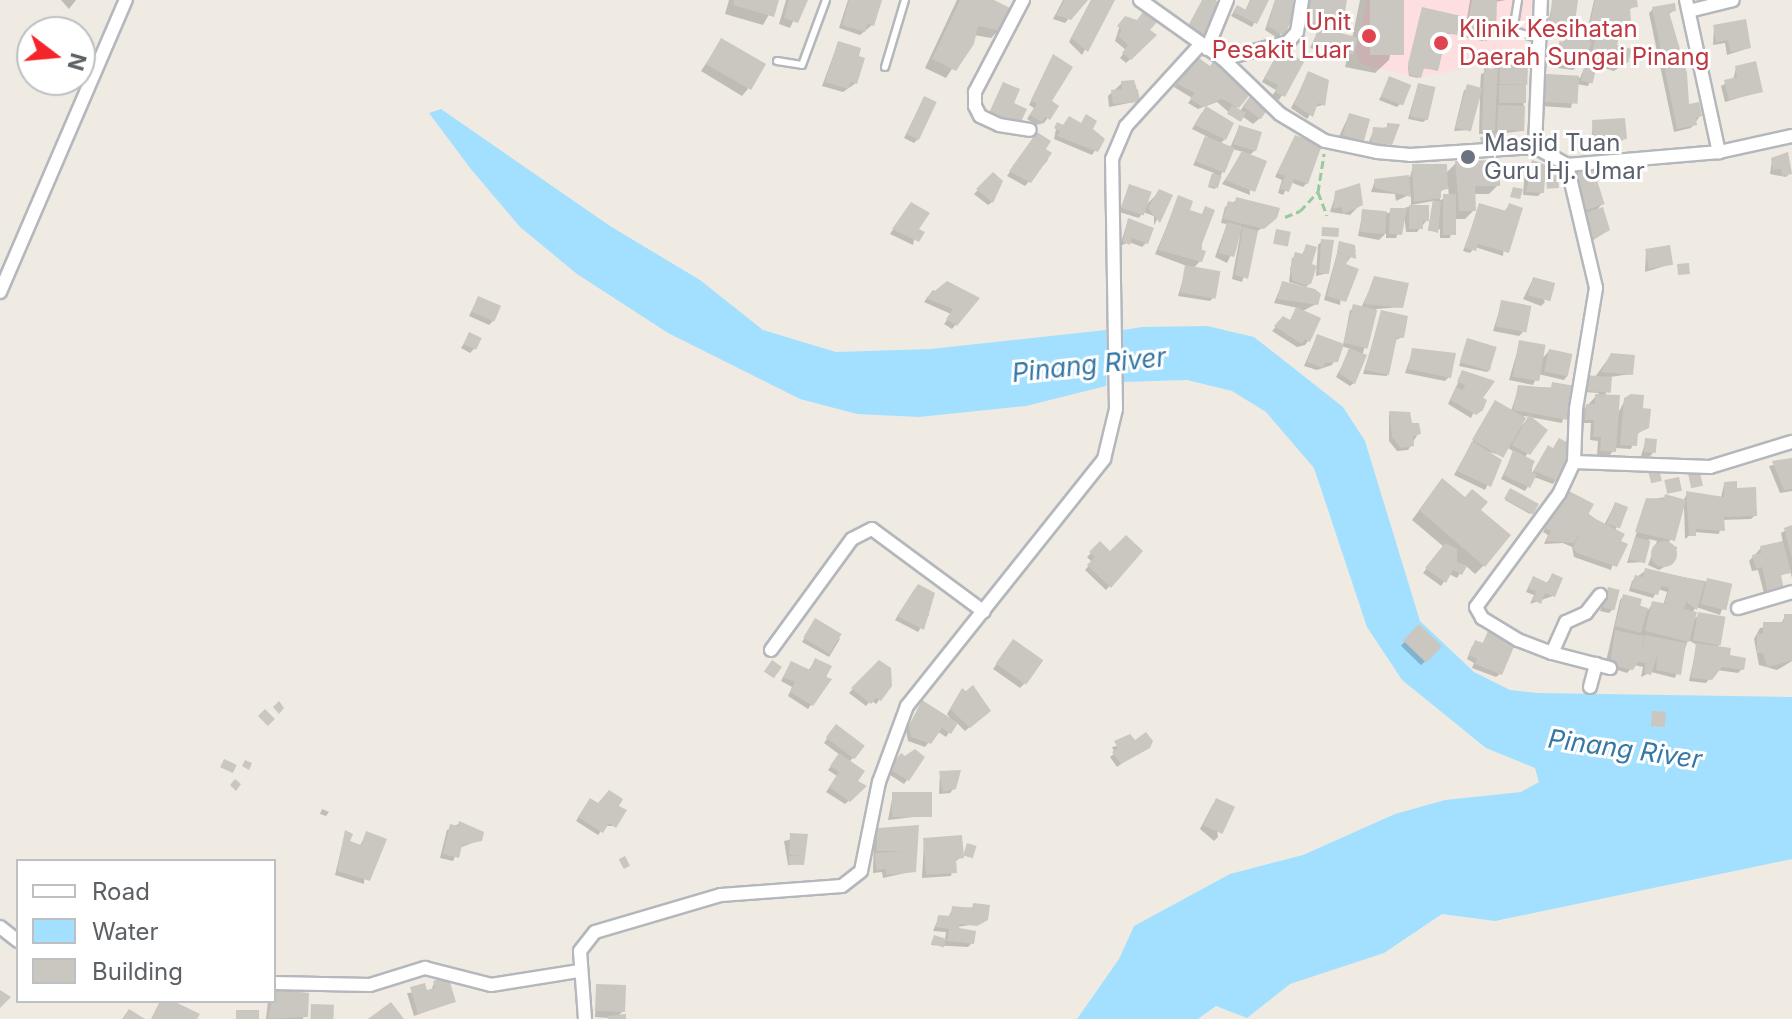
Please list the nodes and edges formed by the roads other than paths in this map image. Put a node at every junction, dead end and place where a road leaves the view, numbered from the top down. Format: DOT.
graph roads {
  1 [pos="126,0"];
  2 [pos="826,0"];
  3 [pos="905,0"];
  4 [pos="1023,0"];
  5 [pos="1140,0"];
  6 [pos="1227,0"];
  7 [pos="1302,0"];
  8 [pos="1518,0"];
  9 [pos="1541,0"];
  10 [pos="1733,0"];
  11 [pos="1687,6"];
  12 [pos="1537,38"];
  13 [pos="1204,46"];
  14 [pos="1223,59"];
  15 [pos="777,61"];
  16 [pos="885,67"];
  17 [pos="1030,130"];
  18 [pos="1792,136"];
  19 [pos="1535,147"];
  20 [pos="1719,152"];
  21 [pos="1567,165"];
  22 [pos="0,292"];
  23 [pos="1792,442"];
  24 [pos="1574,462"];
  25 [pos="1792,592"];
  26 [pos="1600,595"];
  27 [pos="1738,608"];
  28 [pos="984,612"];
  29 [pos="771,650"];
  30 [pos="1552,653"];
  31 [pos="1596,664"];
  32 [pos="1610,668"];
  33 [pos="1590,687"];
  34 [pos="0,927"];
  35 [pos="16,939"];
  36 [pos="578,971"];
  37 [pos="276,983"];
  38 [pos="585,1019"];
  1 -- 22 [label="street"];
  2 -- 15 [label="lane"];
  3 -- 16 [label="lane"];
  4 -- 17 [label="street"];
  5 -- 13 [label="street"];
  6 -- 13 [label="street"];
  7 -- 14 [label="street"];
  8 -- 12 [label="lane"];
  9 -- 12 [label="street"];
  10 -- 11 [label="street"];
  11 -- 20 [label="street"];
  12 -- 19 [label="street"];
  13 -- 14 [label="street"];
  13 -- 28 [label="street"];
  14 -- 19 [label="street"];
  18 -- 20 [label="street"];
  19 -- 21 [label="street"];
  20 -- 21 [label="street"];
  21 -- 24 [label="street"];
  23 -- 24 [label="street"];
  24 -- 30 [label="street"];
  25 -- 27 [label="street"];
  26 -- 30 [label="street"];
  28 -- 29 [label="street"];
  28 -- 36 [label="street"];
  30 -- 31 [label="street"];
  31 -- 32 [label="street"];
  31 -- 33 [label="street"];
  34 -- 35 [label="street"];
  36 -- 37 [label="street"];
  36 -- 38 [label="street"];
}
